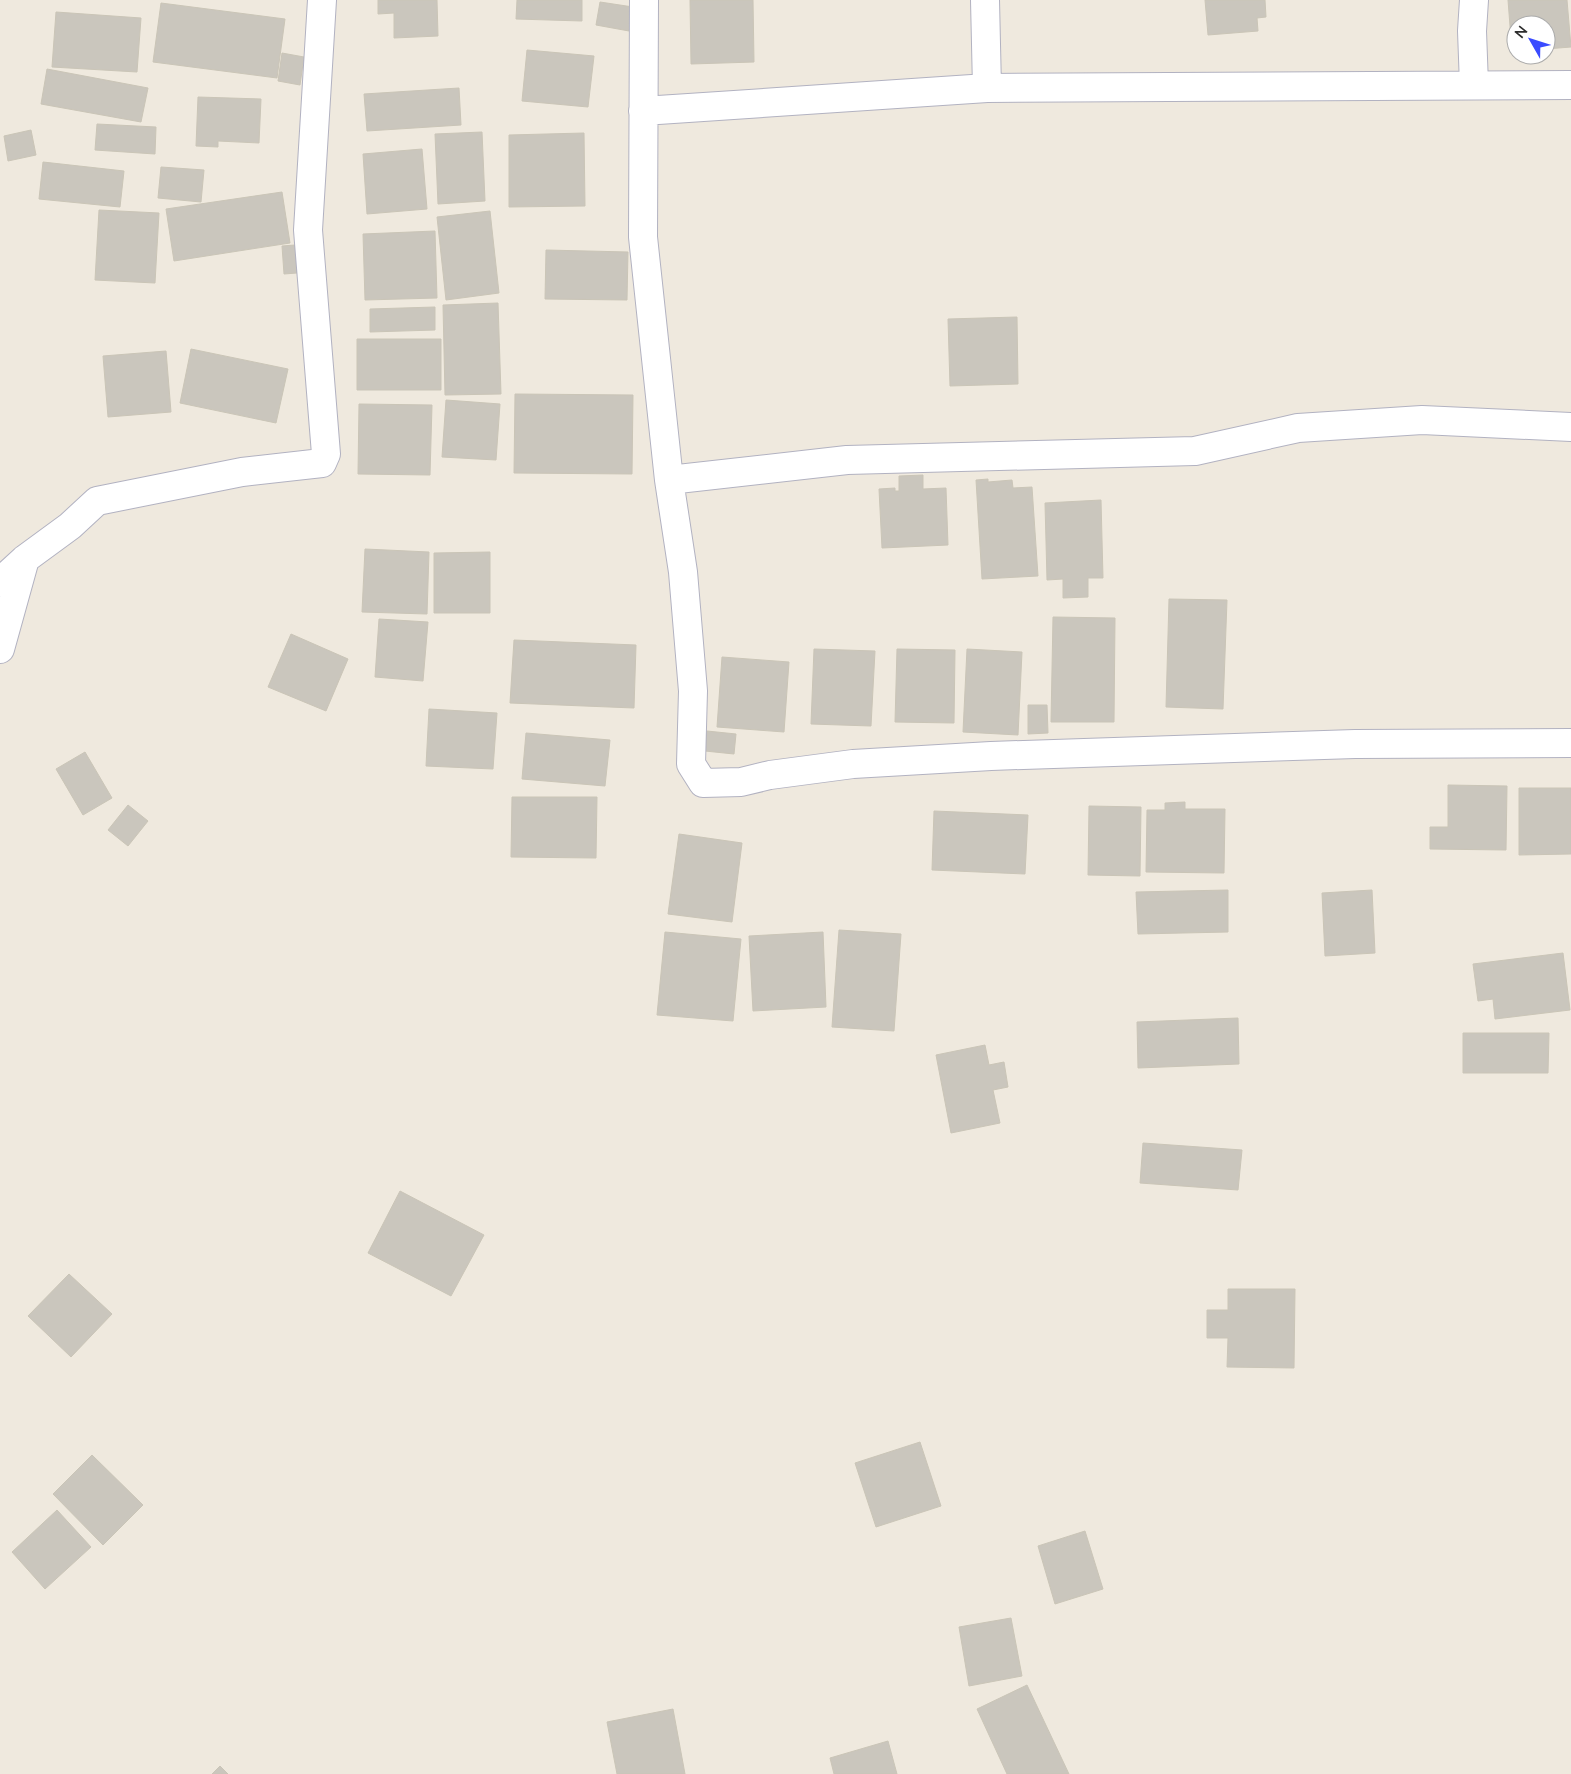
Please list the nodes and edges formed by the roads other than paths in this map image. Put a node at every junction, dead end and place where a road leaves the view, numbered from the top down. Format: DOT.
graph roads {
  1 [pos="322,0"];
  2 [pos="644,0"];
  3 [pos="985,0"];
  4 [pos="1474,0"];
  5 [pos="1474,85"];
  6 [pos="1571,85"];
  7 [pos="987,88"];
  8 [pos="643,111"];
  9 [pos="1571,426"];
  10 [pos="669,480"];
  11 [pos="25,558"];
  12 [pos="0,582"];
  13 [pos="0,649"];
  14 [pos="1571,743"];
  1 -- 11 [label="street"];
  2 -- 8 [label="street"];
  3 -- 7 [label="street"];
  4 -- 5 [label="street"];
  5 -- 6 [label="street"];
  5 -- 7 [label="street"];
  7 -- 8 [label="street"];
  8 -- 10 [label="street"];
  9 -- 10 [label="street"];
  10 -- 14 [label="street"];
  11 -- 12 [label="street"];
  11 -- 13 [label="street"];
}
